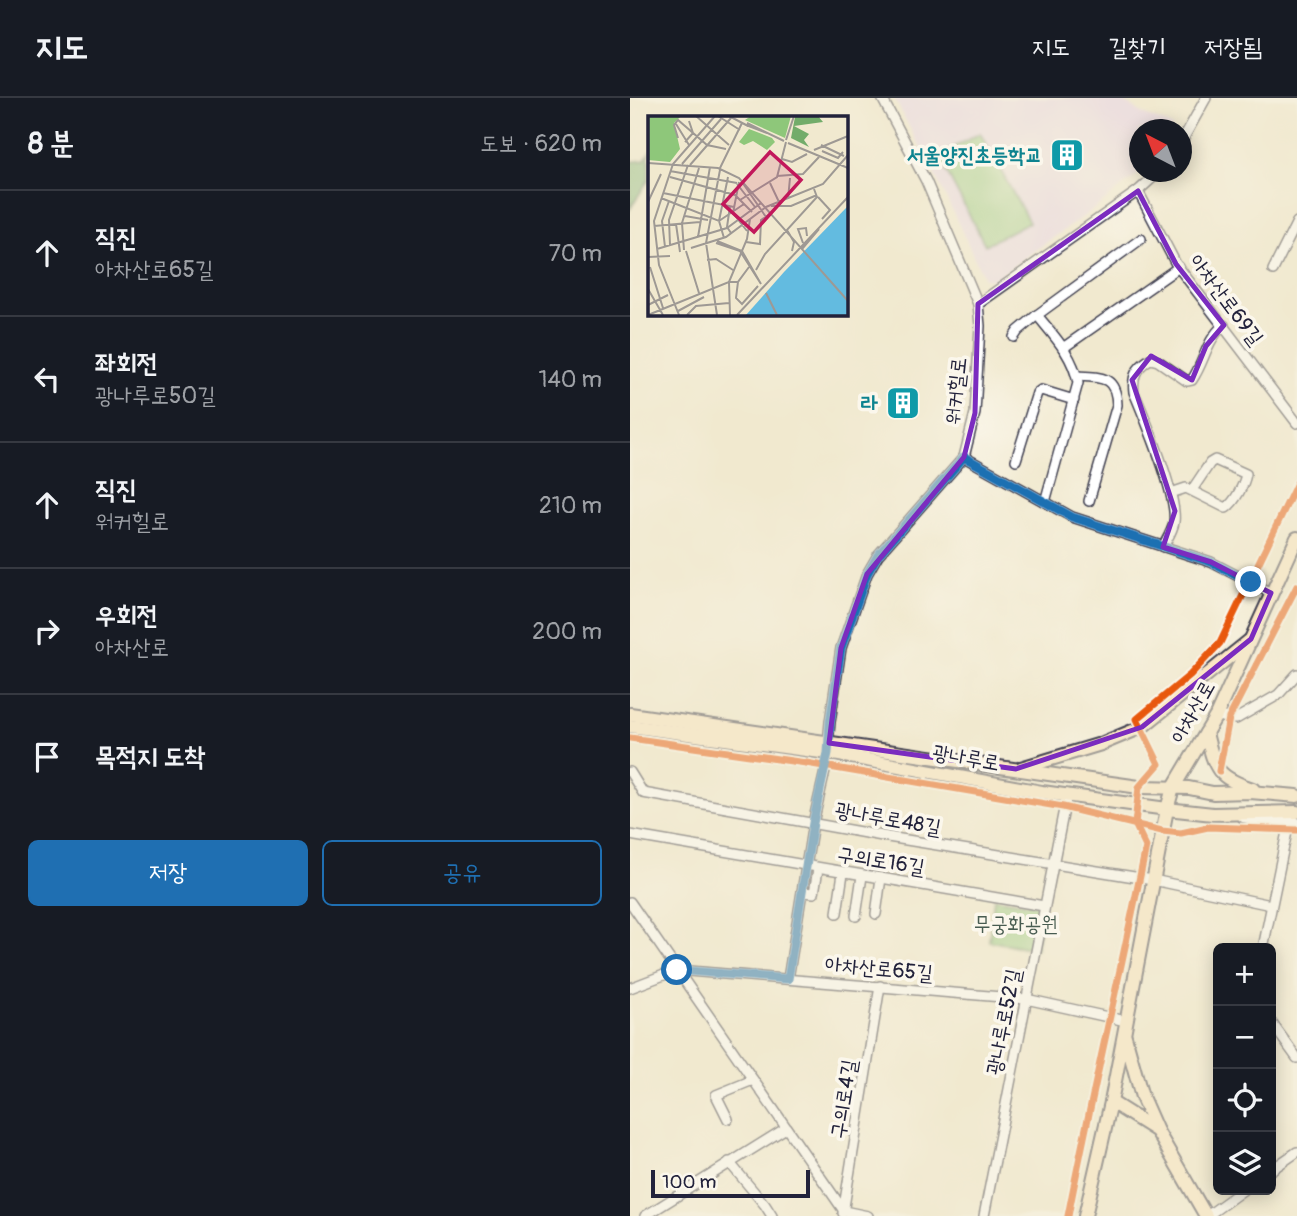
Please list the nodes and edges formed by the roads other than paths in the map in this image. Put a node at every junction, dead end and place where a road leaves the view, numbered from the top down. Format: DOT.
graph roads {
  1 [pos="882,98"];
  2 [pos="1206,98"];
  3 [pos="1192,122"];
  4 [pos="1147,182"];
  5 [pos="1138,191"];
  6 [pos="1297,222"];
  7 [pos="1141,239"];
  8 [pos="1179,267"];
  9 [pos="1273,270"];
  10 [pos="978,304"];
  11 [pos="1037,315"];
  12 [pos="1224,325"];
  13 [pos="1014,337"];
  14 [pos="1063,348"];
  15 [pos="1077,376"];
  16 [pos="1074,400"];
  17 [pos="1297,423"];
  18 [pos="964,457"];
  19 [pos="1016,460"];
  20 [pos="1192,490"];
  21 [pos="1171,493"];
  22 [pos="1088,501"];
  23 [pos="1045,502"];
  24 [pos="1297,538"];
  25 [pos="1163,547"];
  26 [pos="1270,593"];
  27 [pos="1251,639"];
  28 [pos="1297,674"];
  29 [pos="630,715"];
  30 [pos="1216,716"];
  31 [pos="630,726"];
  32 [pos="1206,733"];
  33 [pos="828,748"];
  34 [pos="1016,769"];
  35 [pos="630,772"];
  36 [pos="1173,788"];
  37 [pos="1067,794"];
  38 [pos="1267,794"];
  39 [pos="1294,794"];
  40 [pos="1167,809"];
  41 [pos="1234,814"];
  42 [pos="1294,819"];
  43 [pos="813,823"];
  44 [pos="630,835"];
  45 [pos="1052,863"];
  46 [pos="807,867"];
  47 [pos="818,869"];
  48 [pos="843,873"];
  49 [pos="862,876"];
  50 [pos="881,878"];
  51 [pos="1153,880"];
  52 [pos="802,892"];
  53 [pos="630,902"];
  54 [pos="1271,905"];
  55 [pos="1044,906"];
  56 [pos="837,913"];
  57 [pos="876,914"];
  58 [pos="856,916"];
  59 [pos="1264,943"];
  60 [pos="677,970"];
  61 [pos="788,979"];
  62 [pos="880,986"];
  63 [pos="630,988"];
  64 [pos="1026,999"];
  65 [pos="1125,1027"];
  66 [pos="1276,1029"];
  67 [pos="1297,1058"];
  68 [pos="753,1080"];
  69 [pos="1111,1102"];
  70 [pos="728,1118"];
  71 [pos="786,1128"];
  72 [pos="1157,1131"];
  73 [pos="1297,1152"];
  74 [pos="729,1162"];
  75 [pos="1276,1167"];
  76 [pos="1236,1195"];
  77 [pos="843,1214"];
  78 [pos="645,1216"];
  79 [pos="772,1216"];
  80 [pos="868,1216"];
  81 [pos="984,1216"];
  82 [pos="1085,1216"];
  83 [pos="1207,1216"];
  1 -- 10 [label="street, 워커힐로"];
  2 -- 3 [label="street"];
  4 -- 5 [label="street"];
  5 -- 8 [label="street, 아차산로69길"];
  5 -- 10 [label="street"];
  6 -- 9 [label="street"];
  7 -- 11 [label="street"];
  8 -- 12 [label="street, 아차산로69길"];
  8 -- 14 [label="street"];
  10 -- 18 [label="street, 워커힐로"];
  11 -- 13 [label="street"];
  11 -- 14 [label="street"];
  12 -- 17 [label="street, 아차산로69길"];
  12 -- 21 [label="street"];
  14 -- 15 [label="street"];
  15 -- 16 [label="street"];
  15 -- 22 [label="street"];
  16 -- 19 [label="street"];
  16 -- 23 [label="street"];
  18 -- 23 [label="street"];
  18 -- 33 [label="street, 워커힐로"];
  20 -- 20 [label="street"];
  20 -- 21 [label="street"];
  21 -- 25 [label="street"];
  23 -- 25 [label="street"];
  24 -- 26 [label="main road, 아차산로"];
  25 -- 26 [label="street"];
  26 -- 27 [label="main road, 아차산로"];
  27 -- 30 [label="main road, 아차산로"];
  27 -- 34 [label="main road"];
  28 -- 30 [label="street"];
  29 -- 33 [label="main road, 광나루로"];
  30 -- 32 [label="main road, 아차산로"];
  31 -- 33 [label="main road, 광나루로"];
  32 -- 36 [label="main road, 아차산로"];
  32 -- 38 [label="main road"];
  33 -- 34 [label="main road, 광나루로"];
  33 -- 37 [label="main road, 광나루로"];
  33 -- 43 [label="street, 워커힐로"];
  34 -- 36 [label="main road, 광나루로"];
  35 -- 43 [label="street, 광나루로48길"];
  36 -- 38 [label="main road, 광나루로"];
  36 -- 40 [label="main road, 아차산로"];
  37 -- 40 [label="main road, 광나루로"];
  37 -- 45 [label="street, 광나루로52길"];
  38 -- 39 [label="main road, 광나루로"];
  40 -- 41 [label="main road, 광나루로"];
  40 -- 51 [label="main road, 아차산로"];
  41 -- 42 [label="street"];
  41 -- 42 [label="main road, 광나루로"];
  42 -- 54 [label="street"];
  43 -- 45 [label="street, 광나루로48길"];
  43 -- 46 [label="street, 워커힐로"];
  44 -- 46 [label="street, 구의로16길"];
  45 -- 51 [label="street, 광나루로48길"];
  45 -- 55 [label="street, 광나루로52길"];
  46 -- 47 [label="street, 구의로16길"];
  46 -- 52 [label="street, 워커힐로"];
  47 -- 48 [label="street, 구의로16길"];
  47 -- 52 [label="street"];
  48 -- 49 [label="street, 구의로16길"];
  48 -- 56 [label="street"];
  49 -- 50 [label="street, 구의로16길"];
  49 -- 58 [label="street"];
  50 -- 55 [label="street, 구의로16길"];
  50 -- 57 [label="street"];
  51 -- 54 [label="street"];
  51 -- 65 [label="main road"];
  52 -- 61 [label="street, 워커힐로"];
  53 -- 60 [label="street"];
  54 -- 59 [label="street"];
  55 -- 64 [label="street, 광나루로52길"];
  60 -- 61 [label="street, 아차산로65길"];
  60 -- 63 [label="street, 아차산로65길"];
  60 -- 68 [label="street"];
  61 -- 62 [label="street, 아차산로65길"];
  62 -- 64 [label="street, 아차산로65길"];
  62 -- 77 [label="street, 구의로4길"];
  64 -- 65 [label="street, 아차산로65길"];
  64 -- 81 [label="street, 광나루로52길"];
  65 -- 69 [label="main road"];
  65 -- 72 [label="main road"];
  66 -- 67 [label="street"];
  68 -- 70 [label="street"];
  68 -- 71 [label="street"];
  69 -- 72 [label="main road"];
  69 -- 82 [label="main road"];
  71 -- 74 [label="street"];
  71 -- 77 [label="street"];
  72 -- 83 [label="main road"];
  73 -- 75 [label="street"];
  74 -- 78 [label="street"];
  74 -- 79 [label="street"];
  76 -- 83 [label="street"];
  77 -- 80 [label="street"];
}
